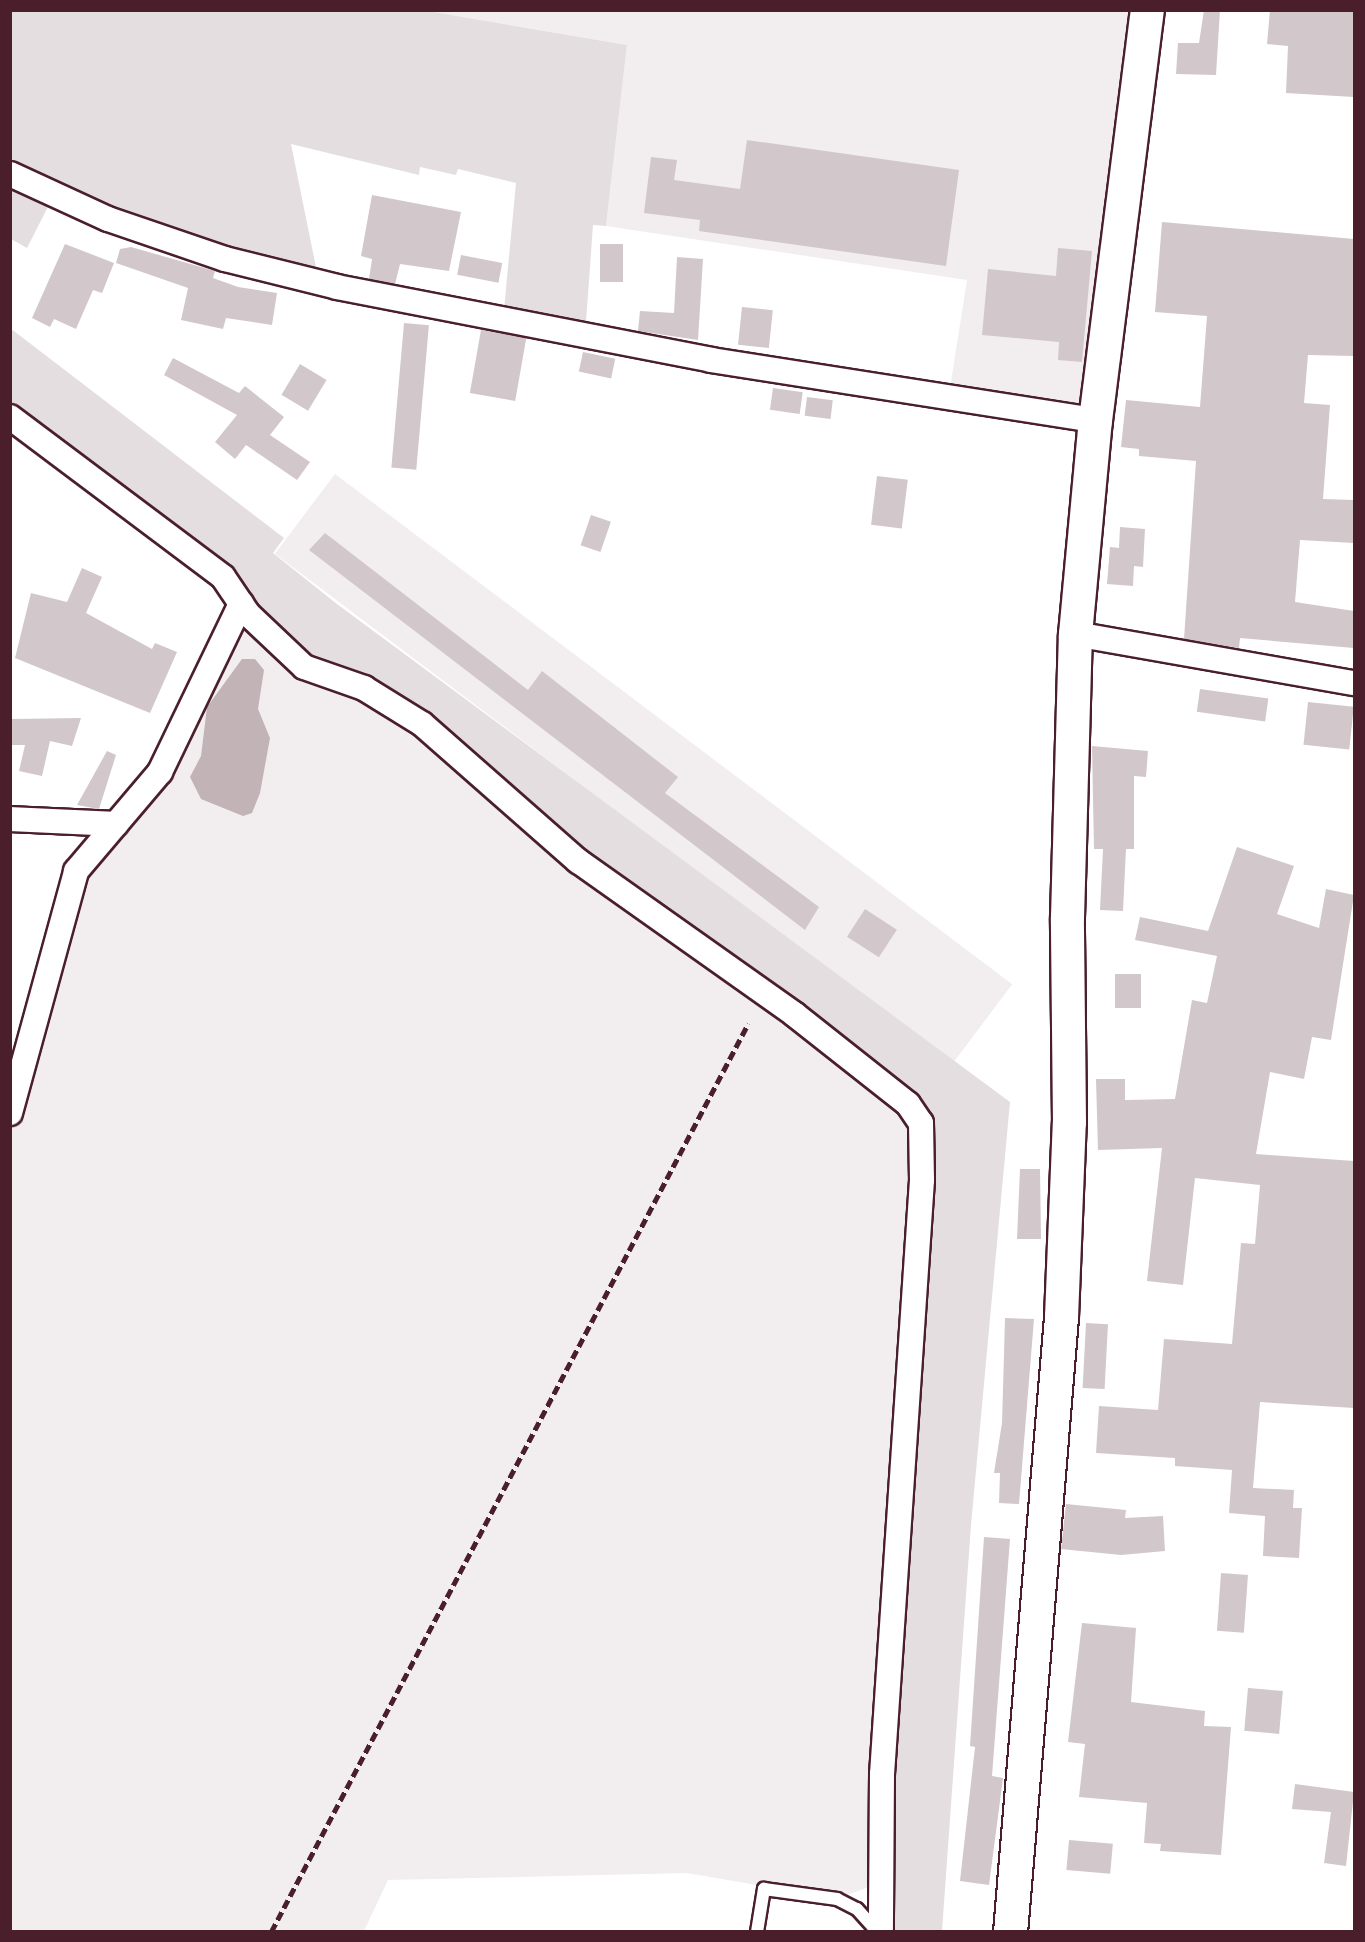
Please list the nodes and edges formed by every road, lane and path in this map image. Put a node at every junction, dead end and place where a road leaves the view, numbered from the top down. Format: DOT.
graph roads {
  1 [pos="1147,10"];
  2 [pos="10,174"];
  3 [pos="10,417"];
  4 [pos="1095,420"];
  5 [pos="241,604"];
  6 [pos="1075,634"];
  7 [pos="1354,682"];
  8 [pos="10,819"];
  9 [pos="116,824"];
  10 [pos="10,1113"];
  11 [pos="757,1932"];
  12 [pos="879,1932"];
  13 [pos="1010,1932"];
  1 -- 4 [label="main road"];
  2 -- 4 [label="street"];
  3 -- 5 [label="street"];
  4 -- 6 [label="main road"];
  5 -- 9 [label="street"];
  5 -- 12 [label="street"];
  6 -- 7 [label="street"];
  6 -- 13 [label="main road"];
  8 -- 9 [label="street"];
  9 -- 10 [label="street"];
  11 -- 12 [label="lane"];
}
